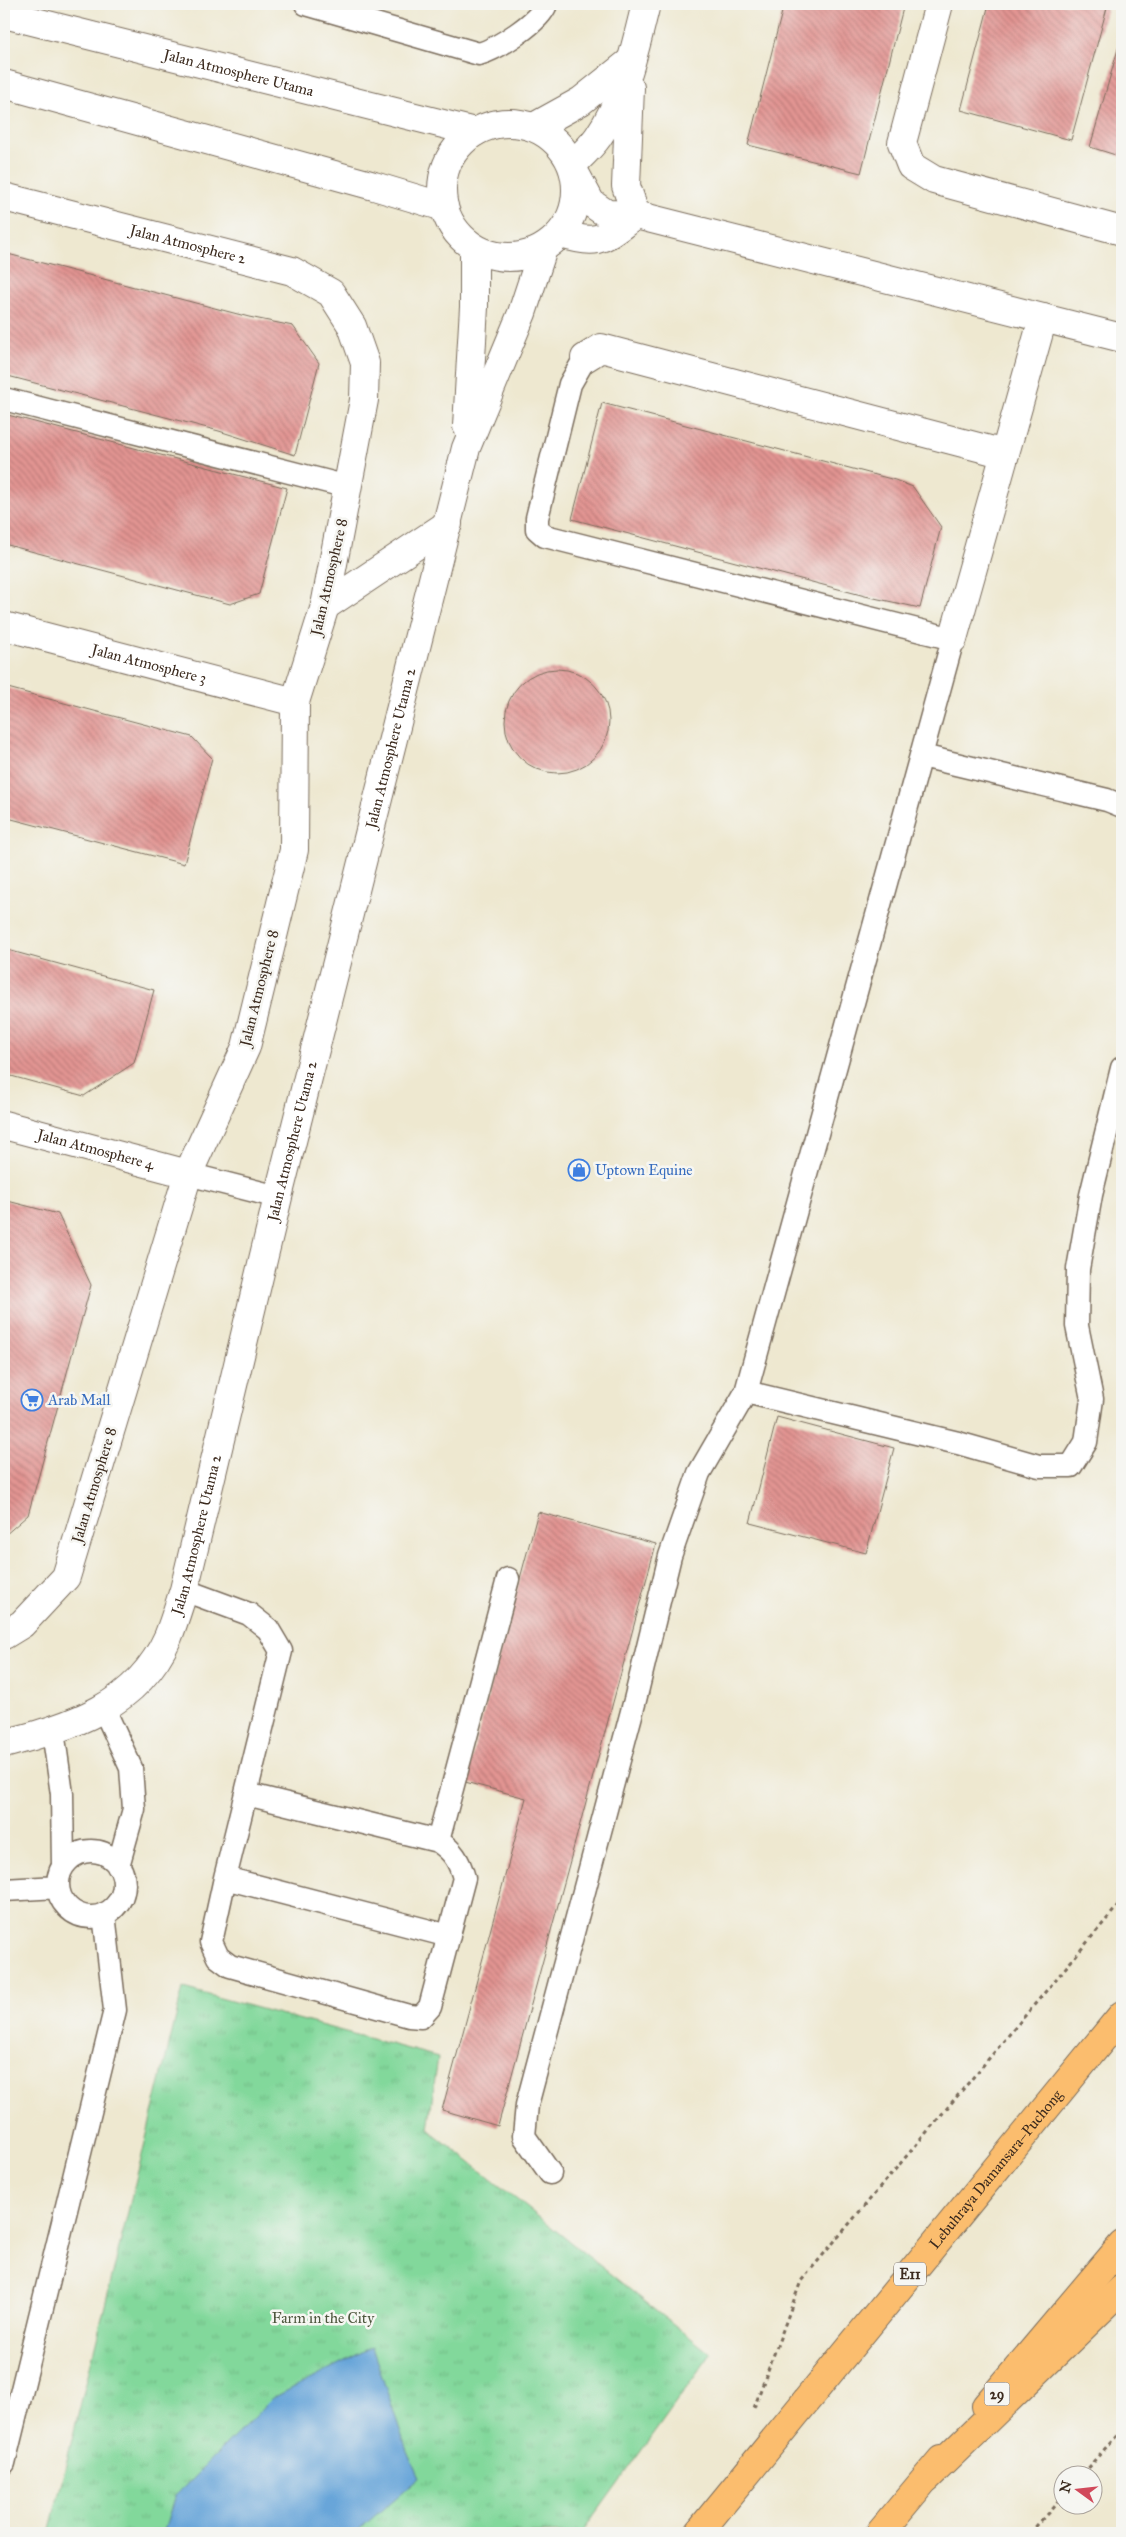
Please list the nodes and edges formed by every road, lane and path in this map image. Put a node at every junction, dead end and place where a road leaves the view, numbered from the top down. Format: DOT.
graph roads {
  1 [pos="306,4"];
  2 [pos="546,4"];
  3 [pos="646,4"];
  4 [pos="939,4"];
  5 [pos="4,14"];
  6 [pos="632,60"];
  7 [pos="4,84"];
  8 [pos="534,127"];
  9 [pos="475,132"];
  10 [pos="574,169"];
  11 [pos="4,197"];
  12 [pos="444,208"];
  13 [pos="636,215"];
  14 [pos="1122,230"];
  15 [pos="552,242"];
  16 [pos="474,249"];
  17 [pos="1043,318"];
  18 [pos="352,326"];
  19 [pos="1122,338"];
  20 [pos="585,358"];
  21 [pos="4,399"];
  22 [pos="466,448"];
  23 [pos="1005,454"];
  24 [pos="348,487"];
  25 [pos="448,524"];
  26 [pos="325,606"];
  27 [pos="4,626"];
  28 [pos="953,639"];
  29 [pos="295,702"];
  30 [pos="922,756"];
  31 [pos="1122,806"];
  32 [pos="1122,1068"];
  33 [pos="4,1126"];
  34 [pos="188,1174"];
  35 [pos="278,1197"];
  36 [pos="746,1392"];
  37 [pos="508,1579"];
  38 [pos="184,1590"];
  39 [pos="4,1635"];
  40 [pos="104,1709"];
  41 [pos="53,1731"];
  42 [pos="4,1744"];
  43 [pos="246,1794"];
  44 [pos="438,1841"];
  45 [pos="118,1866"];
  46 [pos="61,1876"];
  47 [pos="225,1878"];
  48 [pos="4,1890"];
  49 [pos="1122,1901"];
  50 [pos="104,1914"];
  51 [pos="449,1936"];
  52 [pos="1122,2015"];
  53 [pos="550,2173"];
  54 [pos="1122,2245"];
  55 [pos="1122,2289"];
  56 [pos="753,2411"];
  57 [pos="1122,2430"];
  58 [pos="4,2464"];
  59 [pos="1091,2464"];
  60 [pos="927,2478"];
  61 [pos="1054,2507"];
  62 [pos="698,2533"];
  63 [pos="880,2533"];
  64 [pos="1030,2533"];
  1 -- 2 [label="lane"];
  3 -- 6 [label="street"];
  4 -- 14 [label="street"];
  5 -- 9 [label="street, Jalan Atmosphere Utama"];
  6 -- 8 [label="street"];
  6 -- 10 [label="street"];
  6 -- 13 [label="street"];
  7 -- 12 [label="street"];
  8 -- 9 [label="street"];
  8 -- 10 [label="street"];
  9 -- 12 [label="street"];
  10 -- 13 [label="street"];
  10 -- 15 [label="street"];
  11 -- 18 [label="street, Jalan Atmosphere 2"];
  12 -- 16 [label="street"];
  13 -- 15 [label="street"];
  13 -- 17 [label="street"];
  15 -- 16 [label="street"];
  15 -- 22 [label="street"];
  16 -- 22 [label="street"];
  17 -- 19 [label="street"];
  17 -- 23 [label="street"];
  18 -- 24 [label="street, Jalan Atmosphere 8"];
  20 -- 23 [label="street"];
  20 -- 28 [label="lane"];
  21 -- 24 [label="lane"];
  22 -- 25 [label="street, Jalan Atmosphere Utama 2"];
  23 -- 28 [label="street"];
  24 -- 26 [label="street, Jalan Atmosphere 8"];
  25 -- 26 [label="street"];
  25 -- 35 [label="street, Jalan Atmosphere Utama 2"];
  26 -- 29 [label="street, Jalan Atmosphere 8"];
  27 -- 29 [label="street, Jalan Atmosphere 3"];
  28 -- 30 [label="lane"];
  29 -- 34 [label="street, Jalan Atmosphere 8"];
  30 -- 31 [label="lane"];
  30 -- 36 [label="lane"];
  32 -- 36 [label="lane"];
  33 -- 34 [label="street, Jalan Atmosphere 4"];
  34 -- 35 [label="lane"];
  34 -- 39 [label="street, Jalan Atmosphere 8"];
  35 -- 38 [label="street, Jalan Atmosphere Utama 2"];
  36 -- 53 [label="lane"];
  37 -- 44 [label="lane"];
  38 -- 40 [label="street, Jalan Atmosphere Utama 2"];
  38 -- 43 [label="lane"];
  40 -- 41 [label="street, Jalan Atmosphere Utama 2"];
  40 -- 45 [label="lane"];
  41 -- 42 [label="street, Jalan Atmosphere Utama 2"];
  41 -- 46 [label="lane"];
  43 -- 44 [label="lane"];
  43 -- 47 [label="lane"];
  44 -- 51 [label="lane"];
  45 -- 46 [label="lane"];
  45 -- 50 [label="lane"];
  46 -- 48 [label="lane"];
  46 -- 50 [label="lane"];
  47 -- 51 [label="lane"];
  47 -- 51 [label="lane"];
  49 -- 56 [label="path"];
  50 -- 58 [label="lane"];
  52 -- 62 [label="highway, Lebuhraya Damansara–Puchong / E11"];
  54 -- 60 [label="highway, 29"];
  55 -- 60 [label="highway"];
  57 -- 59 [label="path"];
  60 -- 63 [label="highway, 29"];
  61 -- 64 [label="path"];
}
